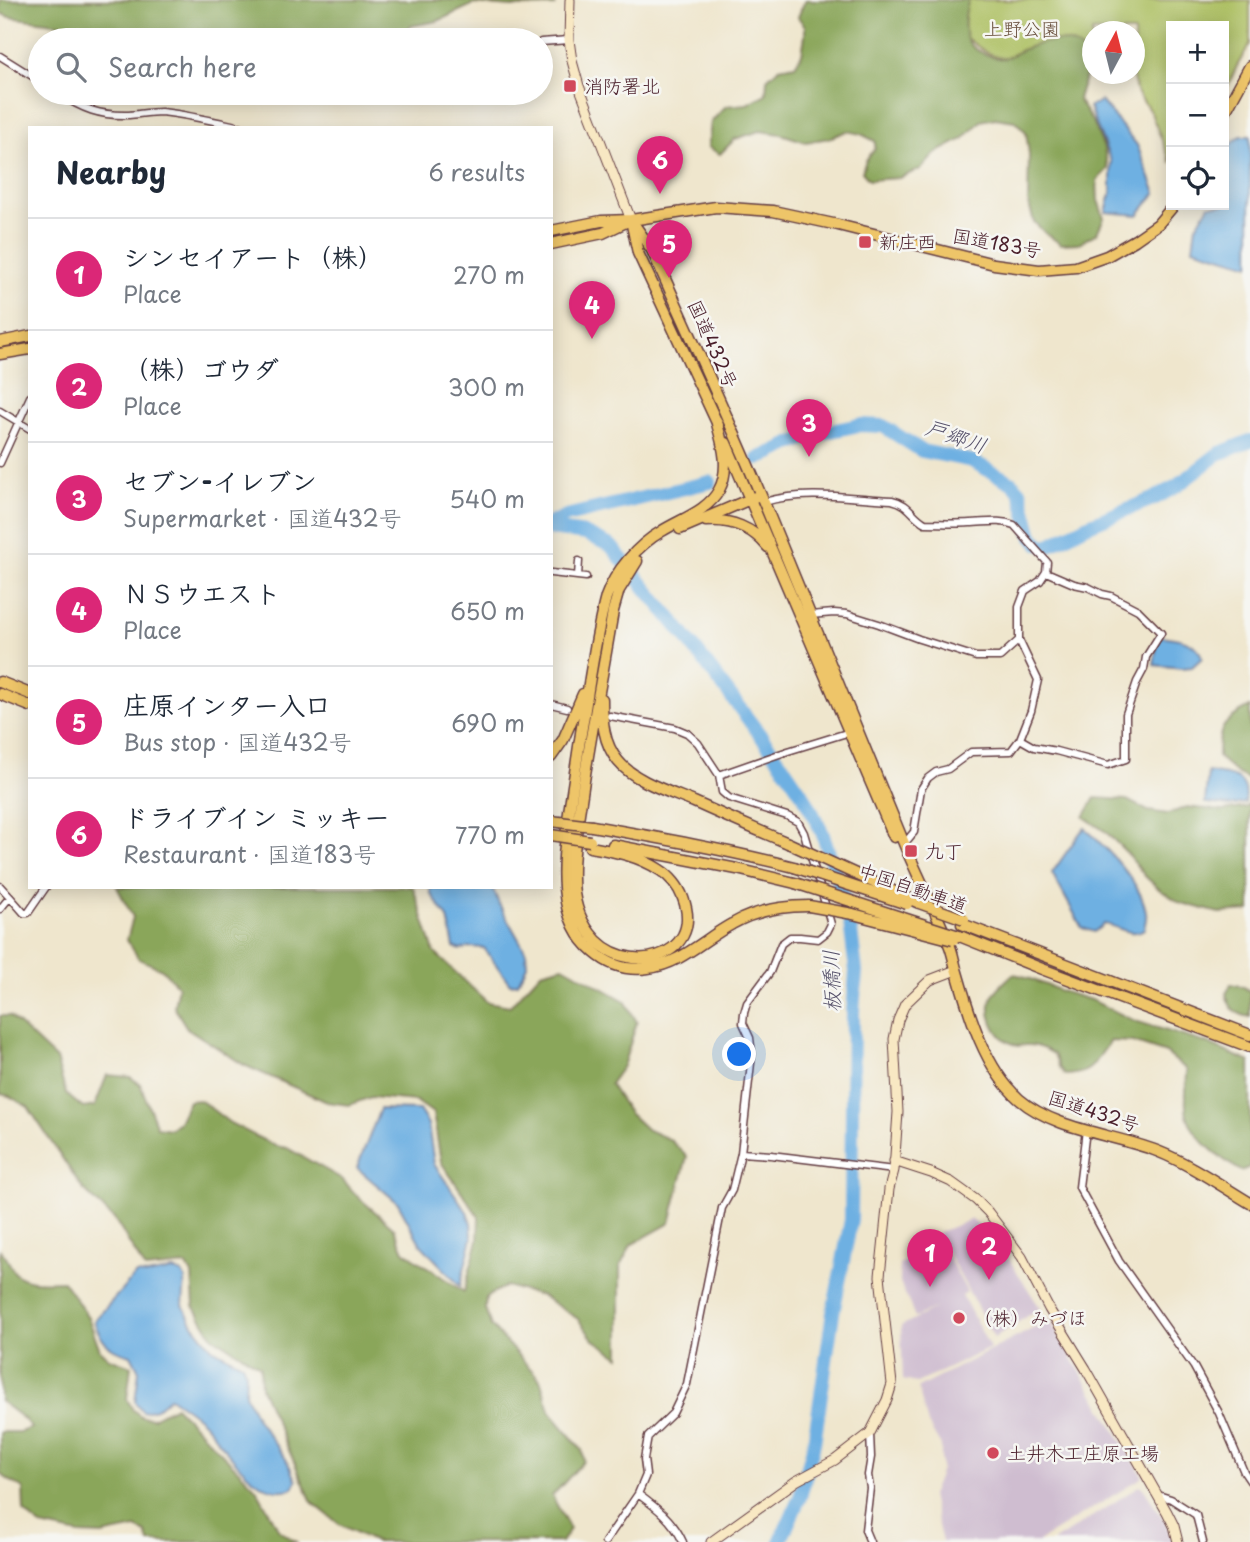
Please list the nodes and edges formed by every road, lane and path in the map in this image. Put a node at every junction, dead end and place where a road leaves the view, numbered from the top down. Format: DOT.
graph roads {
  1 [pos="570,0"];
  2 [pos="569,40"];
  3 [pos="553,41"];
  4 [pos="0,56"];
  5 [pos="1250,66"];
  6 [pos="28,74"];
  7 [pos="79,105"];
  8 [pos="1229,105"];
  9 [pos="237,126"];
  10 [pos="1170,210"];
  11 [pos="631,220"];
  12 [pos="553,231"];
  13 [pos="553,244"];
  14 [pos="28,336"];
  15 [pos="0,342"];
  16 [pos="28,349"];
  17 [pos="0,354"];
  18 [pos="28,401"];
  19 [pos="0,411"];
  20 [pos="716,420"];
  21 [pos="18,421"];
  22 [pos="28,428"];
  23 [pos="0,463"];
  24 [pos="756,498"];
  25 [pos="690,520"];
  26 [pos="774,555"];
  27 [pos="579,561"];
  28 [pos="1046,572"];
  29 [pos="553,573"];
  30 [pos="578,576"];
  31 [pos="586,577"];
  32 [pos="810,615"];
  33 [pos="1019,640"];
  34 [pos="597,671"];
  35 [pos="0,682"];
  36 [pos="28,693"];
  37 [pos="0,694"];
  38 [pos="553,704"];
  39 [pos="28,705"];
  40 [pos="567,708"];
  41 [pos="610,716"];
  42 [pos="850,732"];
  43 [pos="1020,739"];
  44 [pos="553,754"];
  45 [pos="719,775"];
  46 [pos="553,821"];
  47 [pos="553,835"];
  48 [pos="553,841"];
  49 [pos="590,844"];
  50 [pos="904,844"];
  51 [pos="0,886"];
  52 [pos="45,889"];
  53 [pos="10,897"];
  54 [pos="0,909"];
  55 [pos="963,922"];
  56 [pos="962,940"];
  57 [pos="956,970"];
  58 [pos="1250,1035"];
  59 [pos="1250,1047"];
  60 [pos="1086,1130"];
  61 [pos="741,1153"];
  62 [pos="894,1166"];
  63 [pos="1250,1203"];
  64 [pos="870,1433"];
  65 [pos="1250,1481"];
  66 [pos="638,1494"];
  67 [pos="1158,1495"];
  68 [pos="605,1542"];
  69 [pos="683,1542"];
  70 [pos="712,1542"];
  71 [pos="870,1542"];
  72 [pos="1178,1542"];
  73 [pos="1203,1542"];
  1 -- 2 [label="street"];
  2 -- 3 [label="street"];
  2 -- 11 [label="street"];
  4 -- 6 [label="street"];
  5 -- 8 [label="highway"];
  7 -- 9 [label="street"];
  10 -- 11 [label="highway, 国道183号"];
  11 -- 12 [label="highway, 国道183号"];
  11 -- 13 [label="highway, 国道183号"];
  11 -- 20 [label="highway, 国道432号"];
  11 -- 24 [label="highway, 国道432号"];
  14 -- 15 [label="highway"];
  16 -- 17 [label="highway"];
  18 -- 21 [label="street"];
  19 -- 21 [label="street"];
  20 -- 24 [label="highway, 国道432号"];
  20 -- 25 [label="highway"];
  21 -- 22 [label="street"];
  21 -- 23 [label="street"];
  24 -- 25 [label="highway"];
  24 -- 26 [label="highway, 国道432号"];
  24 -- 28 [label="street"];
  24 -- 32 [label="highway, 国道432号"];
  25 -- 26 [label="highway"];
  25 -- 34 [label="highway"];
  26 -- 42 [label="highway, 国道432号"];
  27 -- 30 [label="street"];
  28 -- 33 [label="street"];
  28 -- 43 [label="street"];
  29 -- 30 [label="street"];
  30 -- 31 [label="street"];
  32 -- 33 [label="street"];
  32 -- 50 [label="highway, 国道432号"];
  33 -- 43 [label="street"];
  34 -- 44 [label="highway"];
  34 -- 49 [label="highway"];
  34 -- 55 [label="highway, bridge"];
  34 -- 56 [label="highway, bridge"];
  35 -- 36 [label="highway"];
  37 -- 39 [label="highway"];
  38 -- 40 [label="street"];
  41 -- 45 [label="street"];
  42 -- 45 [label="street"];
  42 -- 57 [label="highway, 国道432号"];
  43 -- 50 [label="street"];
  45 -- 61 [label="street"];
  46 -- 55 [label="highway, 中国自動車道, bridge"];
  47 -- 49 [label="highway, 中国自動車道, bridge"];
  48 -- 49 [label="highway"];
  49 -- 56 [label="highway, 中国自動車道, bridge"];
  50 -- 57 [label="highway, 国道432号"];
  51 -- 53 [label="street"];
  52 -- 53 [label="street"];
  53 -- 54 [label="street"];
  55 -- 58 [label="highway, 中国自動車道"];
  56 -- 59 [label="highway, 中国自動車道"];
  57 -- 60 [label="highway, 国道432号"];
  57 -- 62 [label="street"];
  60 -- 63 [label="highway, 国道432号"];
  60 -- 65 [label="street"];
  61 -- 62 [label="street"];
  61 -- 66 [label="street"];
  62 -- 64 [label="street"];
  62 -- 67 [label="street"];
  64 -- 70 [label="street"];
  64 -- 71 [label="street"];
  66 -- 68 [label="street"];
  66 -- 69 [label="street"];
  67 -- 72 [label="street"];
  67 -- 73 [label="street"];
}
